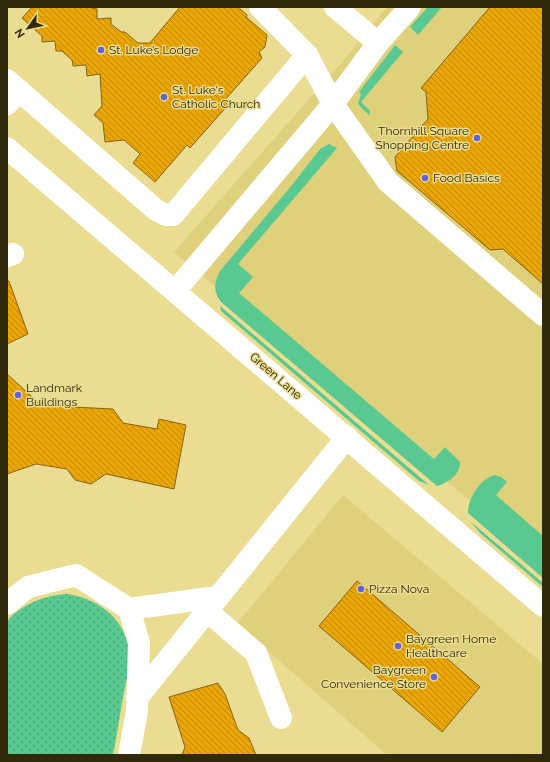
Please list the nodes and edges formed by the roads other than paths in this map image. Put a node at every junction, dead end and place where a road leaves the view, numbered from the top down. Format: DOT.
graph roads {
  1 [pos="260,7"];
  2 [pos="334,7"];
  3 [pos="410,7"];
  4 [pos="378,43"];
  5 [pos="306,55"];
  6 [pos="11,92"];
  7 [pos="333,104"];
  8 [pos="8,150"];
  9 [pos="176,290"];
  10 [pos="543,314"];
  11 [pos="347,437"];
  12 [pos="7,604"];
  13 [pos="212,604"];
  14 [pos="543,606"];
  15 [pos="129,608"];
  16 [pos="138,698"];
  17 [pos="281,718"];
  18 [pos="129,755"];
  1 -- 5 [label="street"];
  2 -- 4 [label="street"];
  3 -- 4 [label="street"];
  4 -- 7 [label="street"];
  5 -- 6 [label="street"];
  5 -- 7 [label="street"];
  7 -- 9 [label="street"];
  7 -- 10 [label="street"];
  8 -- 9 [label="street, Green Lane"];
  9 -- 11 [label="street, Green Lane"];
  11 -- 13 [label="street"];
  11 -- 14 [label="street, Green Lane"];
  12 -- 15 [label="street"];
  13 -- 15 [label="street"];
  13 -- 16 [label="street"];
  13 -- 17 [label="street"];
  15 -- 16 [label="street"];
  16 -- 18 [label="street"];
}
